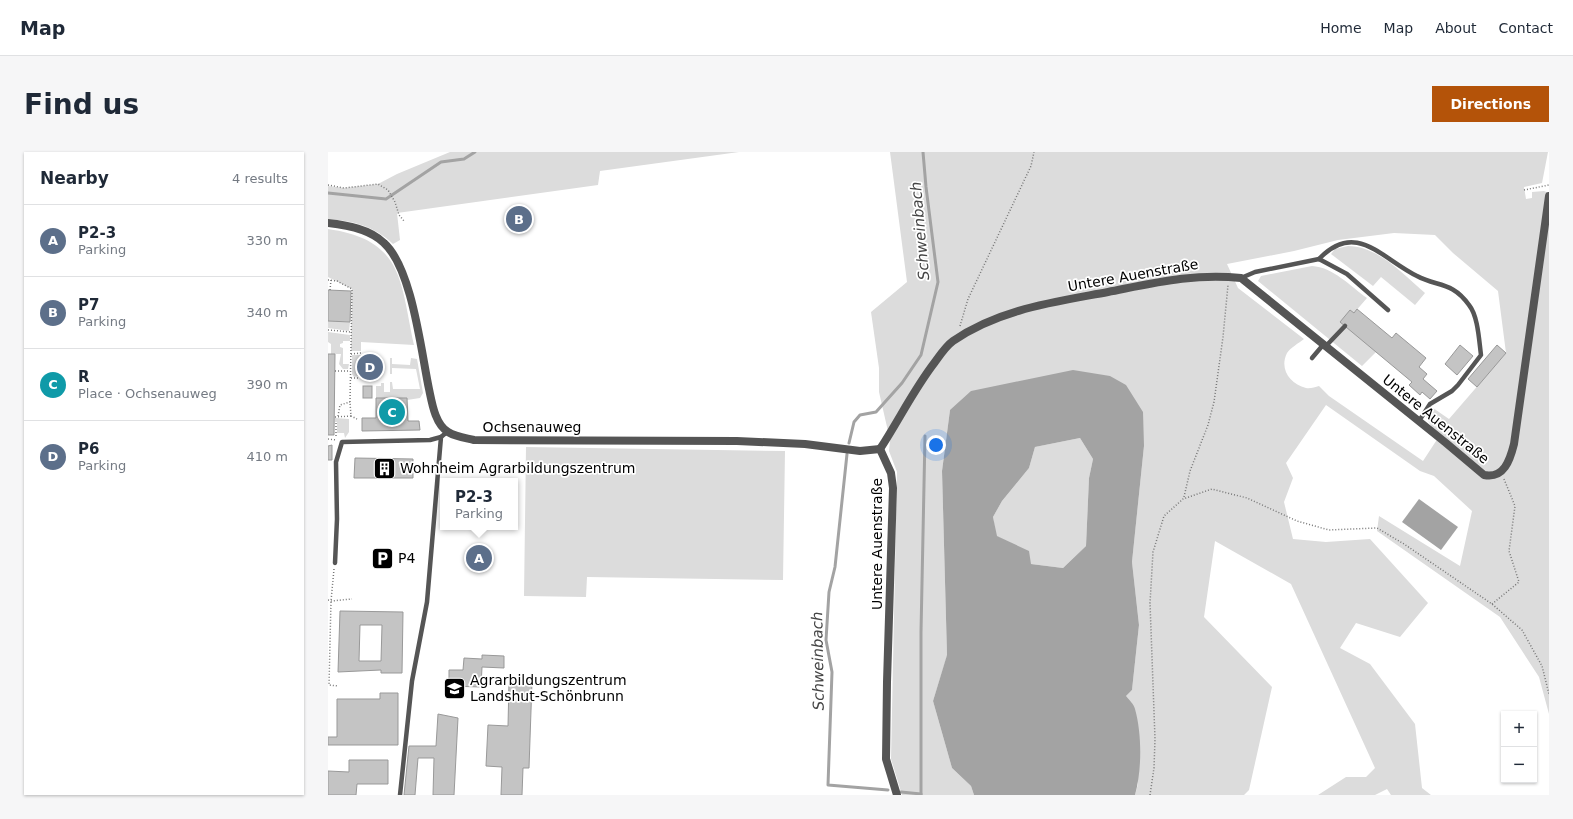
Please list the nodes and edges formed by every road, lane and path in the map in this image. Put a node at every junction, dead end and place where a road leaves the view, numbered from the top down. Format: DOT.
graph roads {
  1 [pos="1034,152"];
  2 [pos="328,185"];
  3 [pos="1549,185"];
  4 [pos="1524,190"];
  5 [pos="1549,196"];
  6 [pos="404,221"];
  7 [pos="328,223"];
  8 [pos="1319,259"];
  9 [pos="1229,277"];
  10 [pos="1241,278"];
  11 [pos="328,280"];
  12 [pos="331,280"];
  13 [pos="330,290"];
  14 [pos="1388,310"];
  15 [pos="1345,326"];
  16 [pos="328,330"];
  17 [pos="351,332"];
  18 [pos="952,342"];
  19 [pos="1324,346"];
  20 [pos="361,353"];
  21 [pos="350,354"];
  22 [pos="1312,358"];
  23 [pos="335,371"];
  24 [pos="350,372"];
  25 [pos="351,378"];
  26 [pos="358,378"];
  27 [pos="350,402"];
  28 [pos="335,416"];
  29 [pos="338,416"];
  30 [pos="351,416"];
  31 [pos="357,419"];
  32 [pos="1419,421"];
  33 [pos="336,423"];
  34 [pos="444,435"];
  35 [pos="336,440"];
  36 [pos="880,449"];
  37 [pos="1501,472"];
  38 [pos="1184,498"];
  39 [pos="335,563"];
  40 [pos="352,599"];
  41 [pos="328,600"];
  42 [pos="331,601"];
  43 [pos="1492,604"];
  44 [pos="329,685"];
  45 [pos="338,686"];
  46 [pos="1549,694"];
  47 [pos="400,795"];
  48 [pos="898,795"];
  49 [pos="1150,795"];
  1 -- 18 [label="path"];
  2 -- 6 [label="path"];
  3 -- 4 [label="path"];
  5 -- 37 [label="street, Untere Auenstraße"];
  7 -- 34 [label="street"];
  8 -- 10 [label="lane"];
  8 -- 14 [label="lane"];
  8 -- 32 [label="lane"];
  9 -- 10 [label="street, Untere Auenstraße"];
  9 -- 18 [label="street, Untere Auenstraße"];
  9 -- 38 [label="path"];
  10 -- 19 [label="street, Untere Auenstraße"];
  11 -- 12 [label="path"];
  12 -- 13 [label="path"];
  12 -- 17 [label="path"];
  15 -- 19 [label="lane"];
  16 -- 17 [label="path"];
  17 -- 21 [label="path"];
  18 -- 36 [label="street, Untere Auenstraße"];
  19 -- 22 [label="lane"];
  19 -- 32 [label="street, Untere Auenstraße"];
  20 -- 21 [label="path"];
  21 -- 24 [label="path"];
  23 -- 24 [label="path"];
  24 -- 25 [label="path"];
  25 -- 26 [label="path"];
  25 -- 27 [label="path"];
  27 -- 29 [label="path"];
  27 -- 30 [label="path"];
  28 -- 29 [label="path"];
  29 -- 30 [label="path"];
  30 -- 31 [label="path"];
  32 -- 37 [label="street, Untere Auenstraße"];
  33 -- 35 [label="path"];
  34 -- 36 [label="street, Ochsenauweg"];
  34 -- 39 [label="lane"];
  34 -- 47 [label="lane"];
  36 -- 48 [label="street, Untere Auenstraße"];
  37 -- 43 [label="path"];
  38 -- 43 [label="path"];
  38 -- 49 [label="path"];
  39 -- 42 [label="path"];
  40 -- 42 [label="path"];
  41 -- 42 [label="path"];
  42 -- 44 [label="path"];
  43 -- 46 [label="path"];
  44 -- 45 [label="path"];
}
